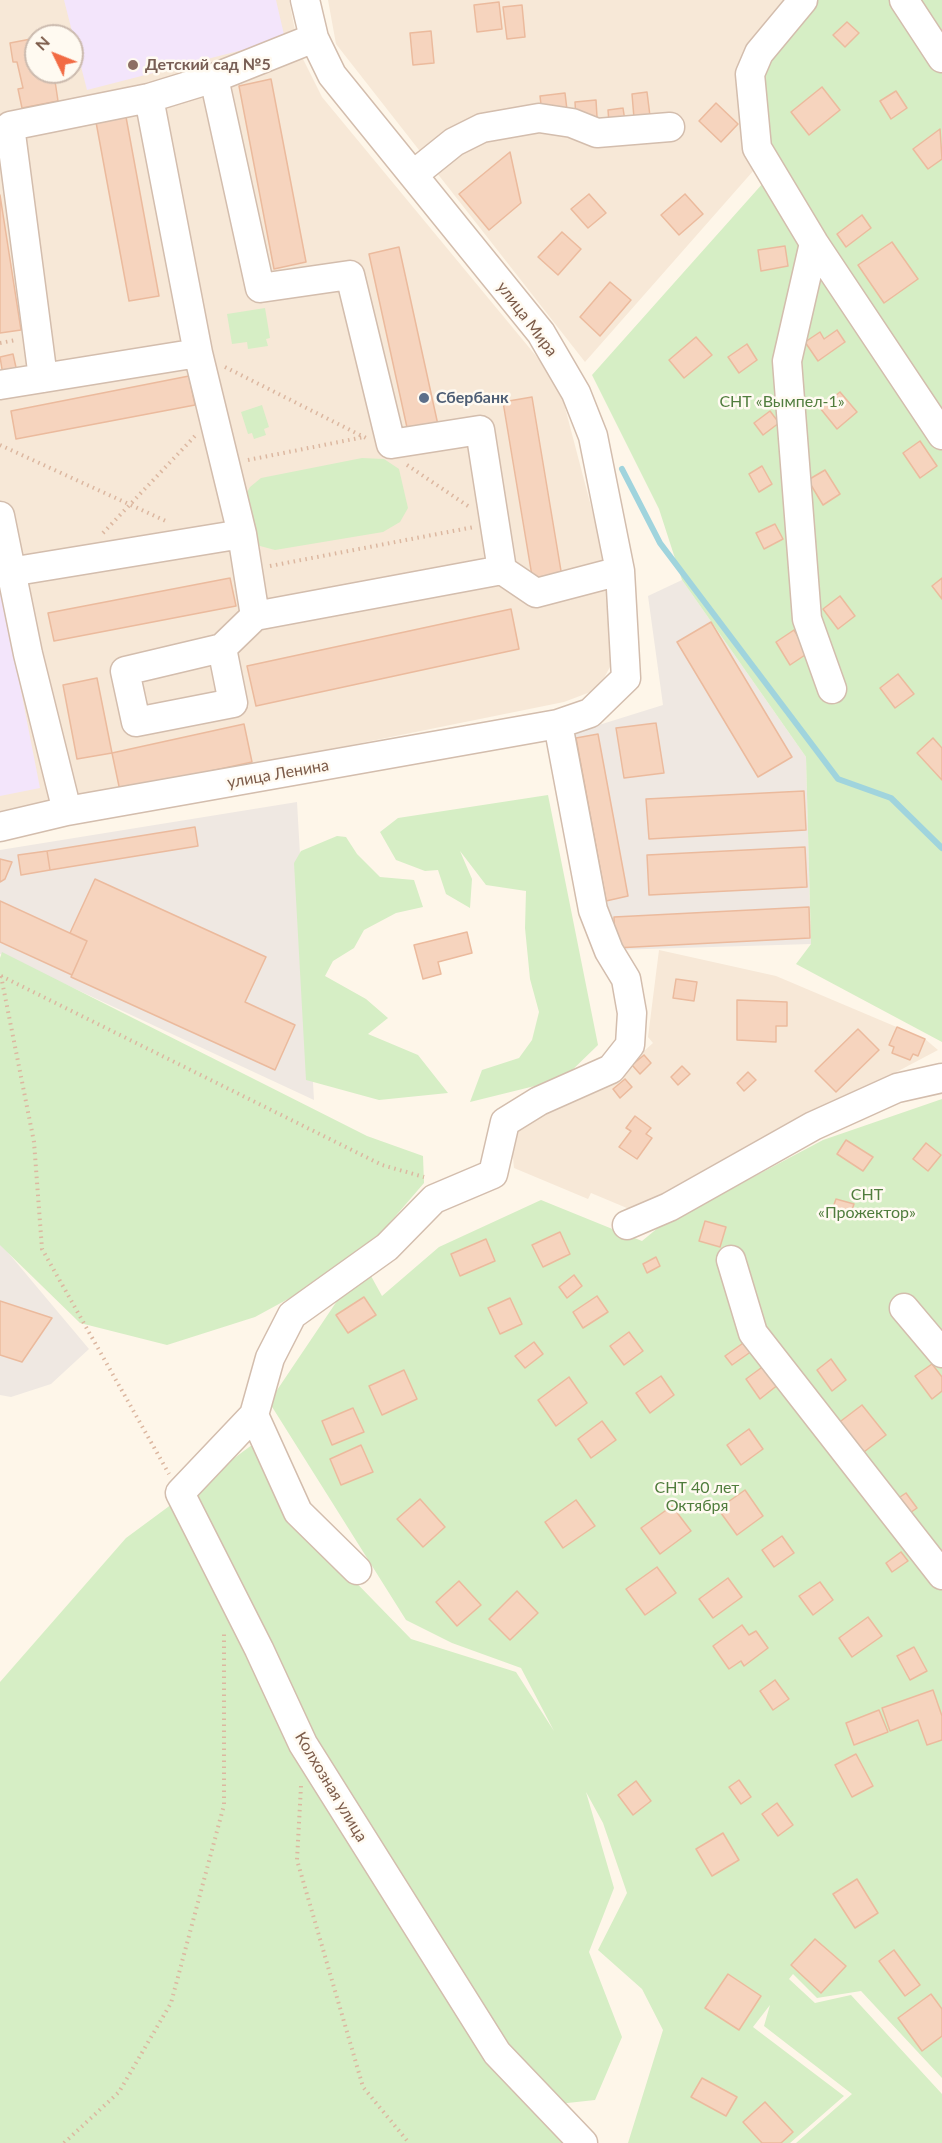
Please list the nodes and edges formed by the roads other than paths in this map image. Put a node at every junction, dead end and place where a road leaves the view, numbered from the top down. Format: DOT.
graph roads {
  1 [pos="305,0"];
  2 [pos="803,0"];
  3 [pos="903,0"];
  4 [pos="314,38"];
  5 [pos="942,58"];
  6 [pos="213,78"];
  7 [pos="149,98"];
  8 [pos="5,122"];
  9 [pos="670,127"];
  10 [pos="413,175"];
  11 [pos="814,243"];
  12 [pos="198,353"];
  13 [pos="43,378"];
  14 [pos="0,385"];
  15 [pos="942,435"];
  16 [pos="0,516"];
  17 [pos="242,534"];
  18 [pos="502,570"];
  19 [pos="620,571"];
  20 [pos="10,572"];
  21 [pos="255,616"];
  22 [pos="222,648"];
  23 [pos="832,688"];
  24 [pos="558,724"];
  25 [pos="67,811"];
  26 [pos="0,826"];
  27 [pos="942,1078"];
  28 [pos="627,1225"];
  29 [pos="730,1260"];
  30 [pos="904,1308"];
  31 [pos="942,1353"];
  32 [pos="254,1415"];
  33 [pos="357,1570"];
  34 [pos="942,1575"];
  35 [pos="583,2143"];
  1 -- 4 [label="street, улица Мира"];
  2 -- 11 [label="street"];
  3 -- 5 [label="street"];
  4 -- 6 [label="street"];
  4 -- 10 [label="street, улица Мира"];
  6 -- 7 [label="street"];
  6 -- 18 [label="street"];
  7 -- 8 [label="street"];
  7 -- 12 [label="street"];
  8 -- 13 [label="street"];
  9 -- 10 [label="street"];
  10 -- 19 [label="street, улица Мира"];
  11 -- 15 [label="street"];
  11 -- 23 [label="street"];
  12 -- 13 [label="street"];
  12 -- 17 [label="street"];
  13 -- 14 [label="street"];
  16 -- 20 [label="street"];
  17 -- 20 [label="street"];
  17 -- 21 [label="street"];
  18 -- 19 [label="street"];
  18 -- 21 [label="street"];
  19 -- 24 [label="street, улица Мира"];
  20 -- 25 [label="street"];
  21 -- 22 [label="street"];
  24 -- 25 [label="street, улица Ленина"];
  24 -- 32 [label="street"];
  25 -- 26 [label="street, улица Ленина"];
  27 -- 28 [label="street"];
  29 -- 34 [label="street"];
  30 -- 31 [label="street"];
  32 -- 33 [label="street"];
  32 -- 35 [label="street, Колхозная улица"];
}
